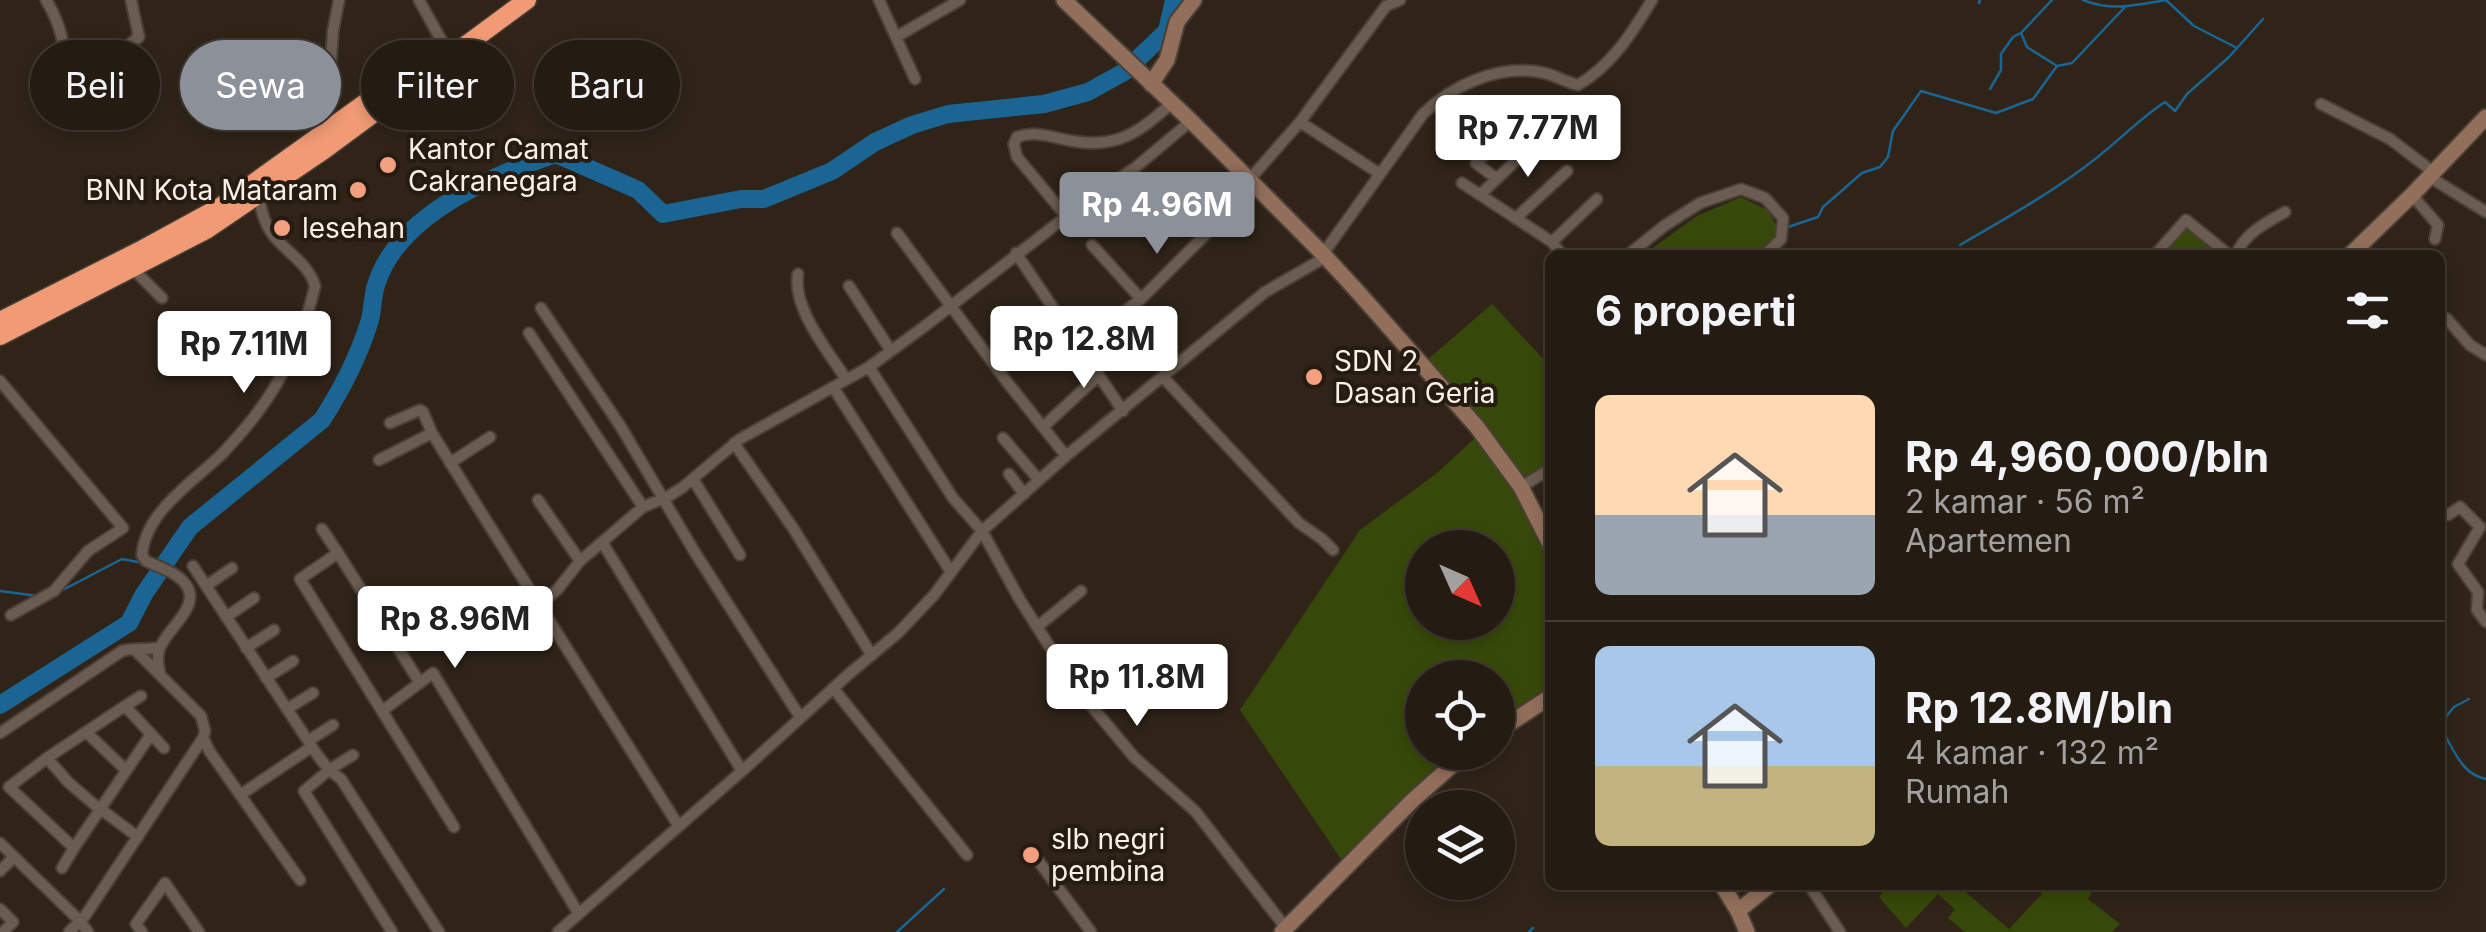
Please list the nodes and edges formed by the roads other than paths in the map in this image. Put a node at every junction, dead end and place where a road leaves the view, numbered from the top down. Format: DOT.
graph roads {
  1 [pos="46,0"];
  2 [pos="131,0"];
  3 [pos="339,0"];
  4 [pos="419,0"];
  5 [pos="508,0"];
  6 [pos="528,0"];
  7 [pos="879,0"];
  8 [pos="960,0"];
  9 [pos="1064,0"];
  10 [pos="1400,0"];
  11 [pos="1652,0"];
  12 [pos="1190,2"];
  13 [pos="896,38"];
  14 [pos="62,40"];
  15 [pos="136,40"];
  16 [pos="442,40"];
  17 [pos="453,40"];
  18 [pos="1145,78"];
  19 [pos="915,80"];
  20 [pos="1172,103"];
  21 [pos="2322,104"];
  22 [pos="361,107"];
  23 [pos="2486,116"];
  24 [pos="1191,121"];
  25 [pos="1300,122"];
  26 [pos="1512,128"];
  27 [pos="326,132"];
  28 [pos="1532,145"];
  29 [pos="304,155"];
  30 [pos="1568,171"];
  31 [pos="1380,174"];
  32 [pos="2430,174"];
  33 [pos="1497,179"];
  34 [pos="1249,180"];
  35 [pos="1462,183"];
  36 [pos="258,195"];
  37 [pos="1480,195"];
  38 [pos="2412,195"];
  39 [pos="1597,199"];
  40 [pos="2285,212"];
  41 [pos="2486,212"];
  42 [pos="1066,216"];
  43 [pos="1516,218"];
  44 [pos="898,233"];
  45 [pos="2435,240"];
  46 [pos="1552,242"];
  47 [pos="1092,245"];
  48 [pos="1558,250"];
  49 [pos="1634,250"];
  50 [pos="1770,250"];
  51 [pos="2159,250"];
  52 [pos="2225,250"];
  53 [pos="2236,250"];
  54 [pos="2356,250"];
  55 [pos="1016,254"];
  56 [pos="1324,256"];
  57 [pos="133,269"];
  58 [pos="798,274"];
  59 [pos="849,286"];
  60 [pos="162,298"];
  61 [pos="1142,300"];
  62 [pos="951,305"];
  63 [pos="540,308"];
  64 [pos="26,316"];
  65 [pos="2445,318"];
  66 [pos="0,321"];
  67 [pos="529,334"];
  68 [pos="0,336"];
  69 [pos="1078,347"];
  70 [pos="891,351"];
  71 [pos="2486,355"];
  72 [pos="868,367"];
  73 [pos="1098,376"];
  74 [pos="1163,377"];
  75 [pos="846,379"];
  76 [pos="0,381"];
  77 [pos="833,387"];
  78 [pos="1123,411"];
  79 [pos="390,423"];
  80 [pos="1043,427"];
  81 [pos="432,433"];
  82 [pos="490,437"];
  83 [pos="1004,438"];
  84 [pos="734,443"];
  85 [pos="1066,456"];
  86 [pos="379,460"];
  87 [pos="450,462"];
  88 [pos="1545,472"];
  89 [pos="1009,474"];
  90 [pos="693,478"];
  91 [pos="1039,480"];
  92 [pos="1521,488"];
  93 [pos="1024,494"];
  94 [pos="662,499"];
  95 [pos="538,500"];
  96 [pos="643,507"];
  97 [pos="2445,514"];
  98 [pos="322,529"];
  99 [pos="982,532"];
  100 [pos="1545,534"];
  101 [pos="602,542"];
  102 [pos="1333,550"];
  103 [pos="338,554"];
  104 [pos="740,556"];
  105 [pos="580,561"];
  106 [pos="193,566"];
  107 [pos="232,568"];
  108 [pos="951,572"];
  109 [pos="206,586"];
  110 [pos="1081,591"];
  111 [pos="254,598"];
  112 [pos="540,605"];
  113 [pos="11,614"];
  114 [pos="226,617"];
  115 [pos="2486,622"];
  116 [pos="1037,628"];
  117 [pos="274,630"];
  118 [pos="160,647"];
  119 [pos="246,648"];
  120 [pos="135,650"];
  121 [pos="871,654"];
  122 [pos="293,661"];
  123 [pos="160,674"];
  124 [pos="266,678"];
  125 [pos="420,683"];
  126 [pos="833,688"];
  127 [pos="313,692"];
  128 [pos="140,696"];
  129 [pos="1545,701"];
  130 [pos="125,706"];
  131 [pos="287,710"];
  132 [pos="382,712"];
  133 [pos="800,717"];
  134 [pos="1515,720"];
  135 [pos="334,725"];
  136 [pos="86,732"];
  137 [pos="0,734"];
  138 [pos="151,734"];
  139 [pos="203,738"];
  140 [pos="308,746"];
  141 [pos="164,748"];
  142 [pos="353,755"];
  143 [pos="47,758"];
  144 [pos="126,770"];
  145 [pos="329,770"];
  146 [pos="1447,770"];
  147 [pos="742,771"];
  148 [pos="0,778"];
  149 [pos="9,787"];
  150 [pos="240,795"];
  151 [pos="99,808"];
  152 [pos="678,825"];
  153 [pos="454,827"];
  154 [pos="138,837"];
  155 [pos="0,843"];
  156 [pos="74,848"];
  157 [pos="967,854"];
  158 [pos="14,856"];
  159 [pos="1037,859"];
  160 [pos="62,868"];
  161 [pos="0,871"];
  162 [pos="300,880"];
  163 [pos="1725,890"];
  164 [pos="1764,890"];
  165 [pos="1811,890"];
  166 [pos="0,909"];
  167 [pos="1738,911"];
  168 [pos="579,914"];
  169 [pos="80,921"];
  170 [pos="13,922"];
  171 [pos="1288,929"];
  172 [pos="3,932"];
  173 [pos="23,932"];
  174 [pos="70,932"];
  175 [pos="88,932"];
  176 [pos="142,932"];
  177 [pos="199,932"];
  178 [pos="392,932"];
  179 [pos="439,932"];
  180 [pos="558,932"];
  181 [pos="1091,932"];
  182 [pos="1747,932"];
  183 [pos="1840,932"];
  1 -- 14 [label="street"];
  2 -- 15 [label="street"];
  3 -- 27 [label="street"];
  4 -- 16 [label="street"];
  5 -- 17 [label="highway"];
  6 -- 29 [label="highway"];
  7 -- 13 [label="street"];
  8 -- 13 [label="street"];
  9 -- 18 [label="street"];
  10 -- 25 [label="street"];
  11 -- 31 [label="street"];
  12 -- 18 [label="street"];
  13 -- 19 [label="street"];
  18 -- 20 [label="street"];
  20 -- 24 [label="street"];
  20 -- 42 [label="street"];
  21 -- 32 [label="street"];
  22 -- 27 [label="highway"];
  23 -- 32 [label="street"];
  24 -- 34 [label="street"];
  24 -- 42 [label="street"];
  25 -- 31 [label="street"];
  25 -- 34 [label="street"];
  26 -- 33 [label="street"];
  27 -- 29 [label="highway"];
  28 -- 33 [label="street"];
  29 -- 36 [label="highway"];
  29 -- 64 [label="highway"];
  30 -- 43 [label="street"];
  31 -- 56 [label="street"];
  32 -- 38 [label="street"];
  32 -- 41 [label="street"];
  33 -- 37 [label="street"];
  34 -- 56 [label="street"];
  34 -- 61 [label="street"];
  35 -- 37 [label="street"];
  36 -- 57 [label="highway"];
  36 -- 118 [label="street"];
  37 -- 43 [label="street"];
  38 -- 45 [label="street"];
  38 -- 54 [label="street"];
  39 -- 46 [label="street"];
  40 -- 53 [label="street"];
  42 -- 55 [label="street"];
  43 -- 46 [label="street"];
  44 -- 62 [label="street"];
  46 -- 48 [label="street"];
  47 -- 61 [label="street"];
  49 -- 50 [label="street"];
  51 -- 52 [label="street"];
  55 -- 62 [label="street"];
  55 -- 69 [label="street"];
  56 -- 74 [label="street"];
  56 -- 92 [label="street"];
  57 -- 60 [label="street"];
  57 -- 64 [label="highway"];
  58 -- 75 [label="street"];
  59 -- 70 [label="street"];
  61 -- 69 [label="street"];
  62 -- 70 [label="street"];
  62 -- 80 [label="street"];
  63 -- 94 [label="street"];
  64 -- 66 [label="highway"];
  64 -- 68 [label="highway"];
  65 -- 71 [label="street"];
  67 -- 96 [label="street"];
  69 -- 73 [label="street"];
  70 -- 72 [label="street"];
  72 -- 75 [label="street"];
  72 -- 99 [label="street"];
  73 -- 78 [label="street"];
  73 -- 80 [label="street"];
  74 -- 78 [label="street"];
  74 -- 102 [label="street"];
  75 -- 77 [label="street"];
  76 -- 113 [label="street"];
  77 -- 84 [label="street"];
  77 -- 108 [label="street"];
  78 -- 85 [label="street"];
  79 -- 81 [label="street"];
  80 -- 85 [label="street"];
  81 -- 86 [label="street"];
  81 -- 87 [label="street"];
  82 -- 87 [label="street"];
  83 -- 91 [label="street"];
  84 -- 90 [label="street"];
  84 -- 121 [label="street"];
  85 -- 91 [label="street"];
  87 -- 112 [label="street"];
  88 -- 92 [label="street"];
  89 -- 93 [label="street"];
  90 -- 94 [label="street"];
  90 -- 104 [label="street"];
  91 -- 93 [label="street"];
  92 -- 100 [label="street"];
  93 -- 99 [label="street"];
  94 -- 96 [label="street"];
  94 -- 133 [label="street"];
  95 -- 105 [label="street"];
  96 -- 101 [label="street"];
  97 -- 115 [label="street"];
  98 -- 103 [label="street"];
  99 -- 108 [label="street"];
  99 -- 116 [label="street"];
  101 -- 105 [label="street"];
  101 -- 147 [label="street"];
  103 -- 125 [label="street"];
  103 -- 132 [label="street"];
  105 -- 112 [label="street"];
  106 -- 109 [label="street"];
  107 -- 109 [label="street"];
  108 -- 121 [label="street"];
  109 -- 114 [label="street"];
  110 -- 116 [label="street"];
  111 -- 114 [label="street"];
  112 -- 152 [label="street"];
  114 -- 119 [label="street"];
  116 -- 171 [label="street"];
  117 -- 119 [label="street"];
  118 -- 120 [label="street"];
  118 -- 123 [label="street"];
  119 -- 124 [label="street"];
  120 -- 123 [label="street"];
  120 -- 137 [label="street"];
  121 -- 126 [label="street"];
  122 -- 124 [label="street"];
  123 -- 139 [label="street"];
  124 -- 131 [label="street"];
  125 -- 132 [label="street"];
  125 -- 168 [label="street"];
  126 -- 133 [label="street"];
  126 -- 157 [label="street"];
  127 -- 131 [label="street"];
  128 -- 130 [label="street"];
  129 -- 134 [label="street"];
  130 -- 136 [label="street"];
  130 -- 138 [label="street"];
  131 -- 140 [label="street"];
  132 -- 153 [label="street"];
  133 -- 147 [label="street"];
  135 -- 140 [label="street"];
  136 -- 143 [label="street"];
  136 -- 144 [label="street"];
  138 -- 141 [label="street"];
  138 -- 144 [label="street"];
  139 -- 150 [label="street"];
  139 -- 154 [label="street"];
  140 -- 145 [label="street"];
  140 -- 150 [label="street"];
  142 -- 145 [label="street"];
  143 -- 149 [label="street"];
  143 -- 151 [label="street"];
  144 -- 151 [label="street"];
  145 -- 178 [label="street"];
  145 -- 179 [label="street"];
  146 -- 171 [label="street"];
  147 -- 152 [label="street"];
  148 -- 149 [label="street"];
  149 -- 156 [label="street"];
  150 -- 162 [label="street"];
  151 -- 154 [label="street"];
  151 -- 156 [label="street"];
  152 -- 168 [label="street"];
  154 -- 169 [label="street"];
  155 -- 158 [label="street"];
  156 -- 160 [label="street"];
  158 -- 161 [label="street"];
  158 -- 169 [label="street"];
  159 -- 181 [label="street"];
  163 -- 167 [label="street"];
  164 -- 167 [label="street"];
  165 -- 183 [label="street"];
  166 -- 170 [label="street"];
  167 -- 182 [label="street"];
  168 -- 180 [label="street"];
  169 -- 174 [label="street"];
  169 -- 175 [label="street"];
  170 -- 172 [label="street"];
  170 -- 173 [label="street"];
  176 -- 177 [label="street"];
}
